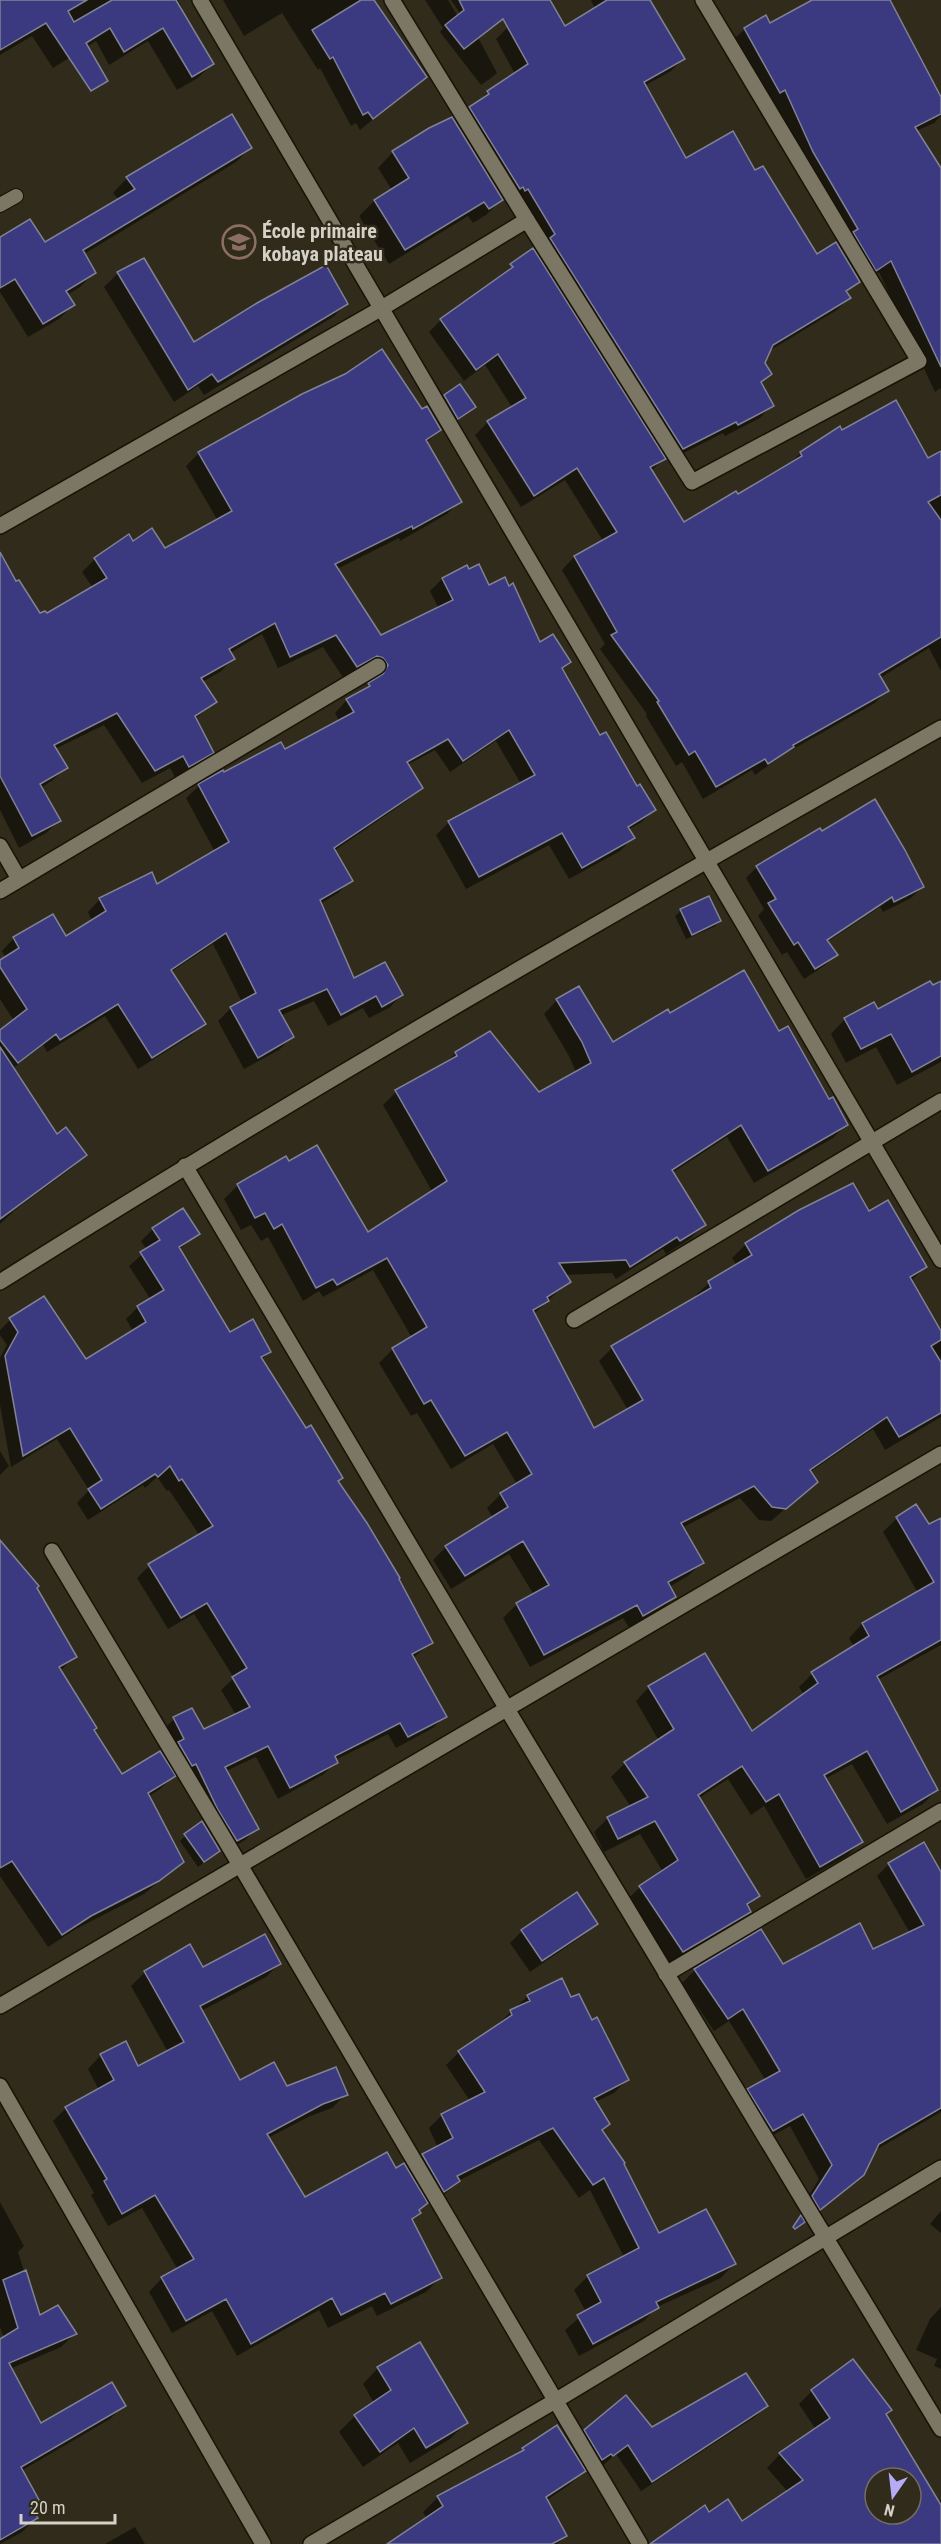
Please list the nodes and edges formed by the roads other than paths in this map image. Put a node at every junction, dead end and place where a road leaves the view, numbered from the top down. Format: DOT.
graph roads {
  1 [pos="200,0"];
  2 [pos="392,0"];
  3 [pos="703,0"];
  4 [pos="16,196"];
  5 [pos="0,206"];
  6 [pos="527,220"];
  7 [pos="382,308"];
  8 [pos="0,526"];
  9 [pos="378,666"];
  10 [pos="941,728"];
  11 [pos="0,846"];
  12 [pos="706,861"];
  13 [pos="20,879"];
  14 [pos="0,891"];
  15 [pos="941,1101"];
  16 [pos="870,1141"];
  17 [pos="185,1166"];
  18 [pos="941,1260"];
  19 [pos="0,1282"];
  20 [pos="574,1320"];
  21 [pos="941,1454"];
  22 [pos="52,1551"];
  23 [pos="507,1709"];
  24 [pos="941,1810"];
  25 [pos="240,1865"];
  26 [pos="666,1974"];
  27 [pos="0,2006"];
  28 [pos="0,2086"];
  29 [pos="941,2168"];
  30 [pos="824,2238"];
  31 [pos="555,2401"];
  32 [pos="941,2429"];
  33 [pos="263,2544"];
  34 [pos="311,2544"];
  35 [pos="640,2544"];
  1 -- 7 [label="street"];
  2 -- 6 [label="street"];
  3 -- 6 [label="street"];
  4 -- 5 [label="lane"];
  6 -- 7 [label="street"];
  7 -- 8 [label="street"];
  7 -- 12 [label="street"];
  9 -- 13 [label="street"];
  10 -- 12 [label="street"];
  11 -- 13 [label="street"];
  12 -- 16 [label="street"];
  12 -- 17 [label="street"];
  13 -- 14 [label="street"];
  15 -- 16 [label="street"];
  16 -- 18 [label="street"];
  16 -- 20 [label="street"];
  17 -- 19 [label="street"];
  17 -- 23 [label="street"];
  21 -- 23 [label="street"];
  22 -- 25 [label="street"];
  23 -- 25 [label="street"];
  23 -- 26 [label="street"];
  24 -- 26 [label="street"];
  25 -- 27 [label="street"];
  25 -- 31 [label="street"];
  26 -- 30 [label="street"];
  28 -- 33 [label="street"];
  29 -- 30 [label="street"];
  30 -- 31 [label="street"];
  30 -- 32 [label="street"];
  31 -- 34 [label="street"];
  31 -- 35 [label="street"];
}
